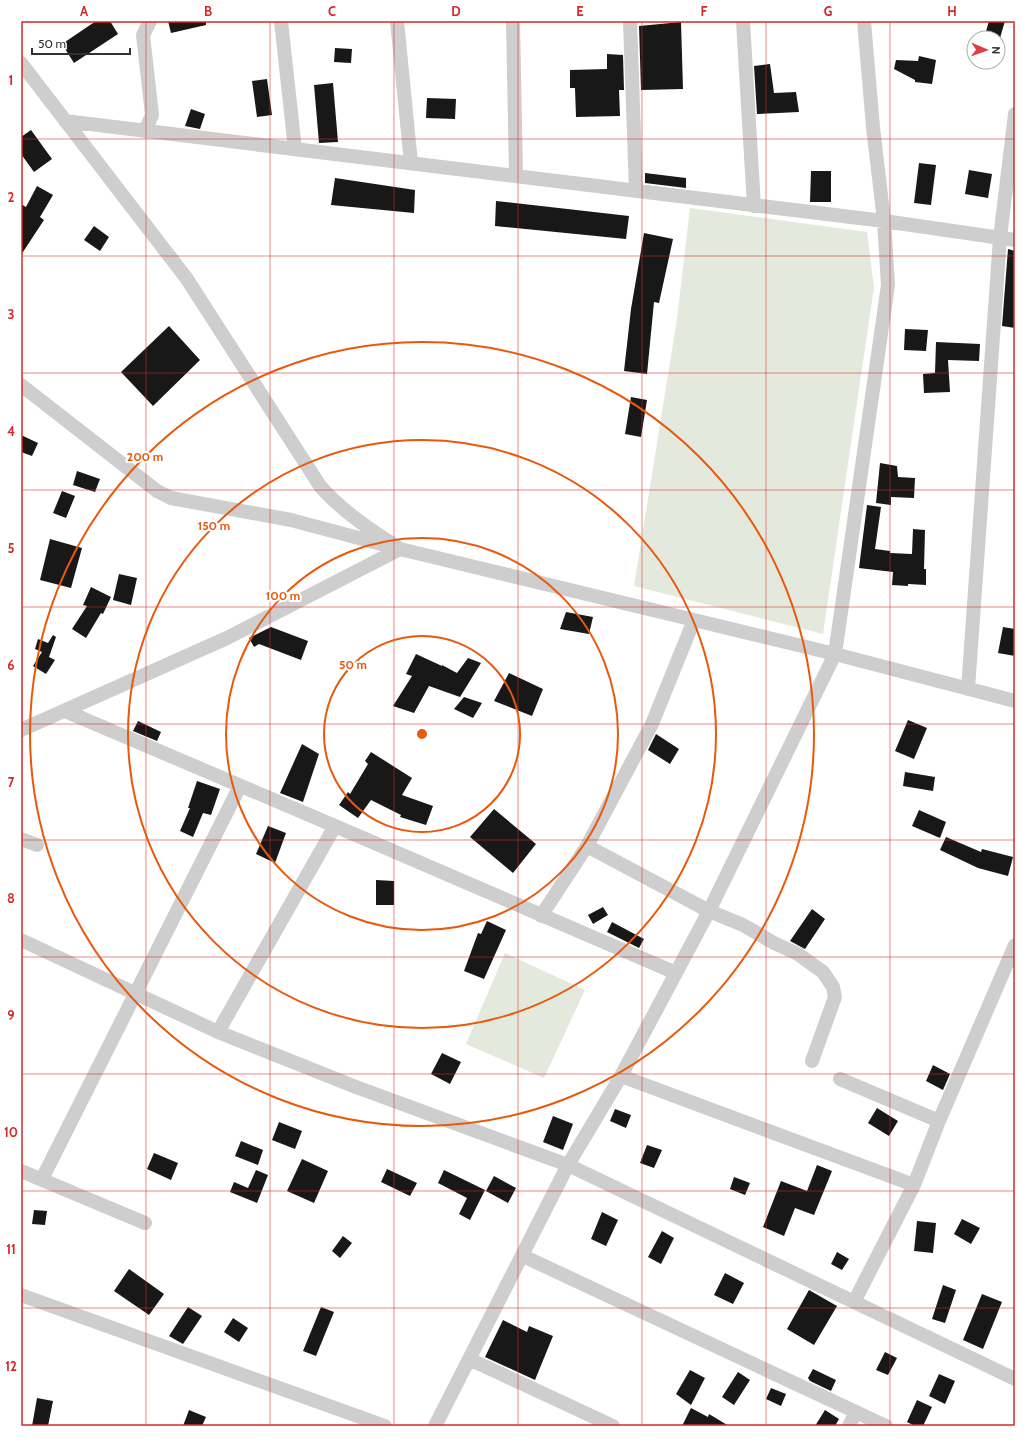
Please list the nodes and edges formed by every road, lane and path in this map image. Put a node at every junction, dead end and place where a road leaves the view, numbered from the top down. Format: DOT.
graph roads {
  1 [pos="150,21"];
  2 [pos="281,21"];
  3 [pos="397,21"];
  4 [pos="513,21"];
  5 [pos="630,21"];
  6 [pos="743,21"];
  7 [pos="864,21"];
  8 [pos="21,62"];
  9 [pos="1015,114"];
  10 [pos="65,121"];
  11 [pos="145,131"];
  12 [pos="1014,134"];
  13 [pos="295,149"];
  14 [pos="411,163"];
  15 [pos="516,176"];
  16 [pos="636,191"];
  17 [pos="754,206"];
  18 [pos="884,221"];
  19 [pos="1000,238"];
  20 [pos="1015,240"];
  21 [pos="21,387"];
  22 [pos="400,549"];
  23 [pos="694,620"];
  24 [pos="835,654"];
  25 [pos="968,689"];
  26 [pos="1015,701"];
  27 [pos="65,711"];
  28 [pos="21,730"];
  29 [pos="240,786"];
  30 [pos="334,826"];
  31 [pos="21,839"];
  32 [pos="37,845"];
  33 [pos="587,846"];
  34 [pos="709,911"];
  35 [pos="541,916"];
  36 [pos="21,940"];
  37 [pos="1015,945"];
  38 [pos="676,973"];
  39 [pos="135,994"];
  40 [pos="218,1032"];
  41 [pos="812,1061"];
  42 [pos="621,1076"];
  43 [pos="840,1079"];
  44 [pos="939,1121"];
  45 [pos="568,1166"];
  46 [pos="21,1170"];
  47 [pos="42,1179"];
  48 [pos="914,1185"];
  49 [pos="145,1223"];
  50 [pos="523,1256"];
  51 [pos="21,1295"];
  52 [pos="854,1302"];
  53 [pos="469,1359"];
  54 [pos="1015,1379"];
  55 [pos="856,1412"];
  56 [pos="384,1426"];
  57 [pos="435,1426"];
  58 [pos="613,1426"];
  59 [pos="849,1426"];
  60 [pos="886,1426"];
  1 -- 11 [label="street"];
  2 -- 13 [label="street"];
  3 -- 14 [label="street"];
  4 -- 15 [label="street"];
  5 -- 16 [label="street"];
  6 -- 17 [label="street"];
  7 -- 18 [label="street"];
  8 -- 10 [label="street"];
  9 -- 12 [label="street"];
  10 -- 11 [label="street"];
  10 -- 22 [label="street"];
  11 -- 13 [label="street"];
  12 -- 19 [label="street"];
  13 -- 14 [label="street"];
  14 -- 15 [label="street"];
  15 -- 16 [label="street"];
  16 -- 17 [label="street"];
  17 -- 18 [label="street"];
  18 -- 19 [label="street"];
  18 -- 24 [label="street"];
  19 -- 20 [label="street"];
  19 -- 25 [label="street"];
  21 -- 22 [label="street"];
  22 -- 23 [label="street"];
  22 -- 27 [label="street"];
  23 -- 24 [label="street"];
  23 -- 33 [label="street"];
  24 -- 25 [label="street"];
  24 -- 34 [label="street"];
  25 -- 26 [label="street"];
  27 -- 28 [label="street"];
  27 -- 29 [label="street"];
  29 -- 30 [label="street"];
  29 -- 39 [label="street"];
  30 -- 35 [label="street"];
  30 -- 40 [label="street"];
  31 -- 32 [label="street"];
  33 -- 34 [label="street"];
  33 -- 35 [label="street"];
  34 -- 38 [label="street"];
  34 -- 41 [label="street"];
  35 -- 38 [label="street"];
  36 -- 39 [label="street"];
  37 -- 44 [label="street"];
  38 -- 42 [label="street"];
  39 -- 40 [label="street"];
  39 -- 47 [label="street"];
  40 -- 45 [label="street"];
  42 -- 45 [label="street"];
  42 -- 48 [label="street"];
  43 -- 44 [label="street"];
  44 -- 48 [label="street"];
  45 -- 50 [label="street"];
  45 -- 52 [label="street"];
  46 -- 47 [label="street"];
  47 -- 49 [label="street"];
  48 -- 52 [label="street"];
  50 -- 53 [label="street"];
  50 -- 55 [label="street"];
  51 -- 56 [label="street"];
  52 -- 54 [label="street"];
  53 -- 57 [label="street"];
  53 -- 58 [label="street"];
  55 -- 59 [label="street"];
  55 -- 60 [label="street"];
}
